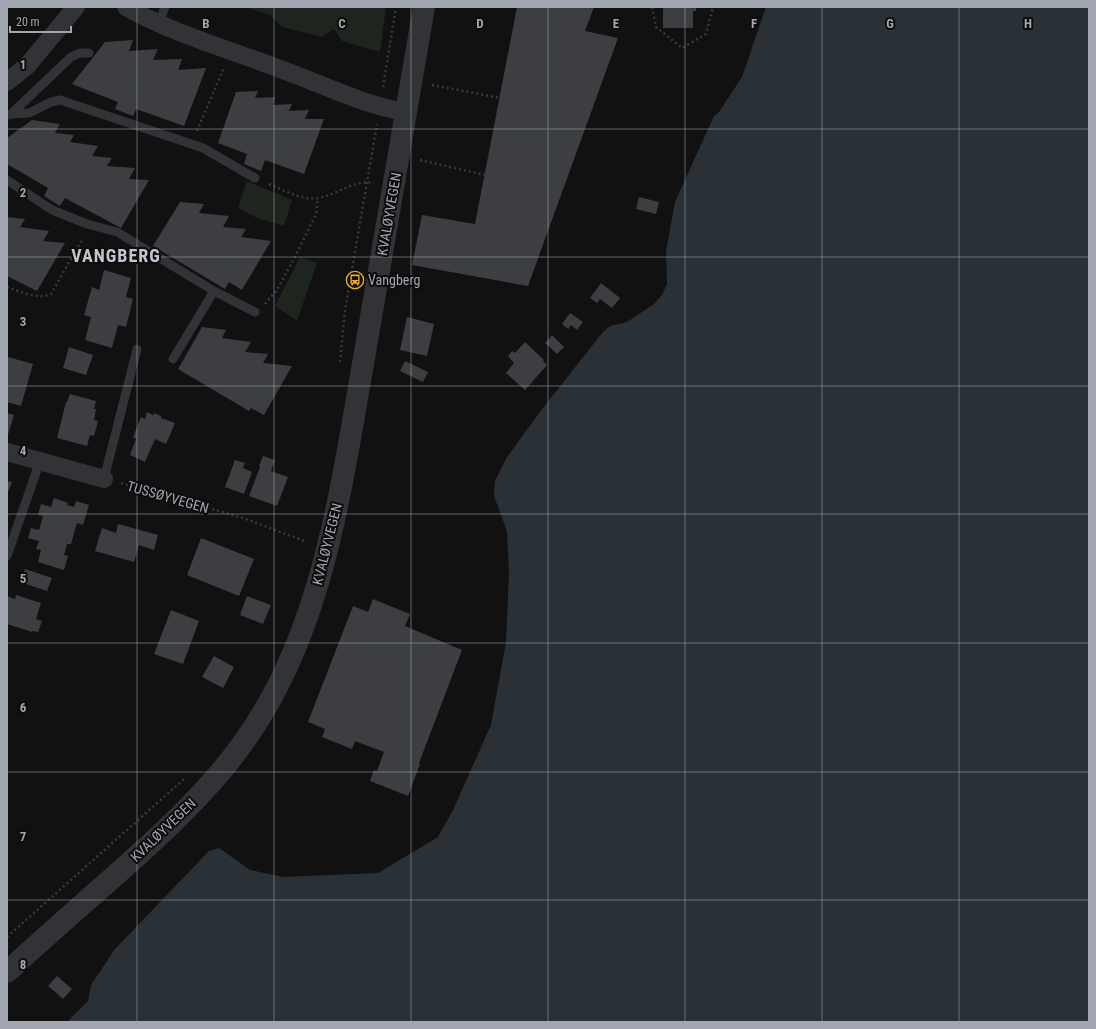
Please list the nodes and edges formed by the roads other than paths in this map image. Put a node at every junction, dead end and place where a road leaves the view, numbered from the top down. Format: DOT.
graph roads {
  1 [pos="76,7"];
  2 [pos="126,7"];
  3 [pos="424,7"];
  4 [pos="162,15"];
  5 [pos="89,53"];
  6 [pos="7,82"];
  7 [pos="406,112"];
  8 [pos="9,116"];
  9 [pos="255,178"];
  10 [pos="7,180"];
  11 [pos="214,291"];
  12 [pos="255,312"];
  13 [pos="137,349"];
  14 [pos="173,359"];
  15 [pos="7,452"];
  16 [pos="40,461"];
  17 [pos="104,479"];
  18 [pos="7,556"];
  19 [pos="7,972"];
  1 -- 6 [label="street"];
  2 -- 4 [label="street"];
  3 -- 7 [label="street, KVALØYVEGEN"];
  4 -- 7 [label="street"];
  5 -- 8 [label="lane"];
  7 -- 19 [label="street, KVALØYVEGEN"];
  8 -- 9 [label="lane"];
  10 -- 11 [label="lane"];
  11 -- 12 [label="lane"];
  11 -- 14 [label="lane"];
  13 -- 17 [label="lane"];
  15 -- 16 [label="street"];
  16 -- 17 [label="street"];
  16 -- 18 [label="lane"];
}
